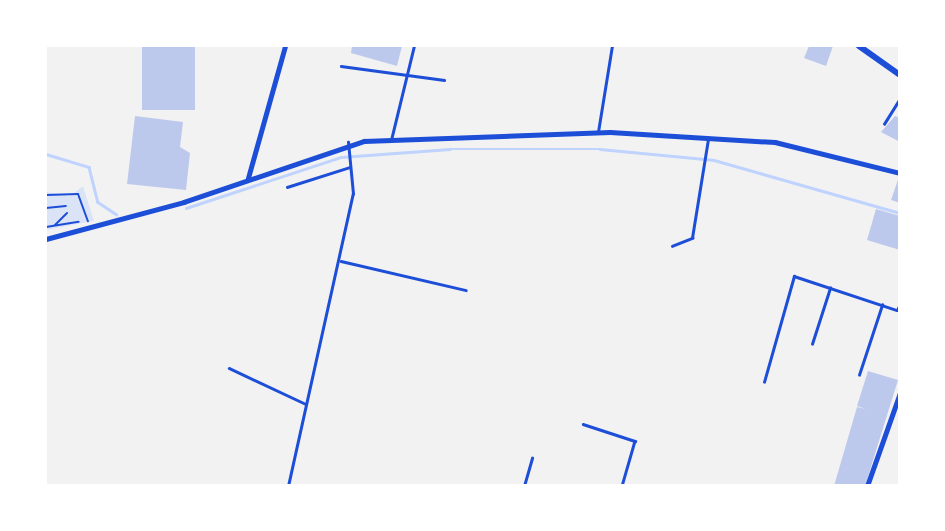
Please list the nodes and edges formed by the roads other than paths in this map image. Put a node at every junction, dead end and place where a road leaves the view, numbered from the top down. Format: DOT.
graph roads {
  1 [pos="285,46"];
  2 [pos="414,46"];
  3 [pos="612,46"];
  4 [pos="859,46"];
  5 [pos="341,66"];
  6 [pos="408,72"];
  7 [pos="900,75"];
  8 [pos="444,80"];
  9 [pos="900,98"];
  10 [pos="884,124"];
  11 [pos="598,132"];
  12 [pos="708,139"];
  13 [pos="391,140"];
  14 [pos="348,142"];
  15 [pos="350,167"];
  16 [pos="900,173"];
  17 [pos="248,178"];
  18 [pos="287,187"];
  19 [pos="46,239"];
  20 [pos="672,246"];
  21 [pos="341,261"];
  22 [pos="830,288"];
  23 [pos="466,290"];
  24 [pos="900,304"];
  25 [pos="882,305"];
  26 [pos="813,344"];
  27 [pos="229,368"];
  28 [pos="859,375"];
  29 [pos="764,382"];
  30 [pos="900,393"];
  31 [pos="306,404"];
  32 [pos="583,424"];
  33 [pos="532,458"];
  34 [pos="288,485"];
  35 [pos="524,485"];
  36 [pos="622,485"];
  37 [pos="867,485"];
  1 -- 17 [label="street"];
  2 -- 6 [label="lane"];
  3 -- 11 [label="lane"];
  4 -- 7 [label="street"];
  5 -- 6 [label="lane"];
  6 -- 8 [label="lane"];
  6 -- 13 [label="lane"];
  9 -- 10 [label="lane"];
  11 -- 12 [label="street"];
  11 -- 13 [label="street"];
  12 -- 16 [label="street"];
  12 -- 20 [label="lane"];
  13 -- 14 [label="street"];
  14 -- 15 [label="lane"];
  14 -- 17 [label="street"];
  15 -- 18 [label="lane"];
  15 -- 21 [label="lane"];
  17 -- 19 [label="street"];
  21 -- 23 [label="lane"];
  21 -- 31 [label="lane"];
  22 -- 25 [label="lane"];
  22 -- 26 [label="lane"];
  22 -- 29 [label="lane"];
  24 -- 25 [label="lane"];
  25 -- 28 [label="lane"];
  27 -- 31 [label="lane"];
  30 -- 37 [label="street"];
  31 -- 34 [label="lane"];
  32 -- 36 [label="lane"];
  33 -- 35 [label="lane"];
}
